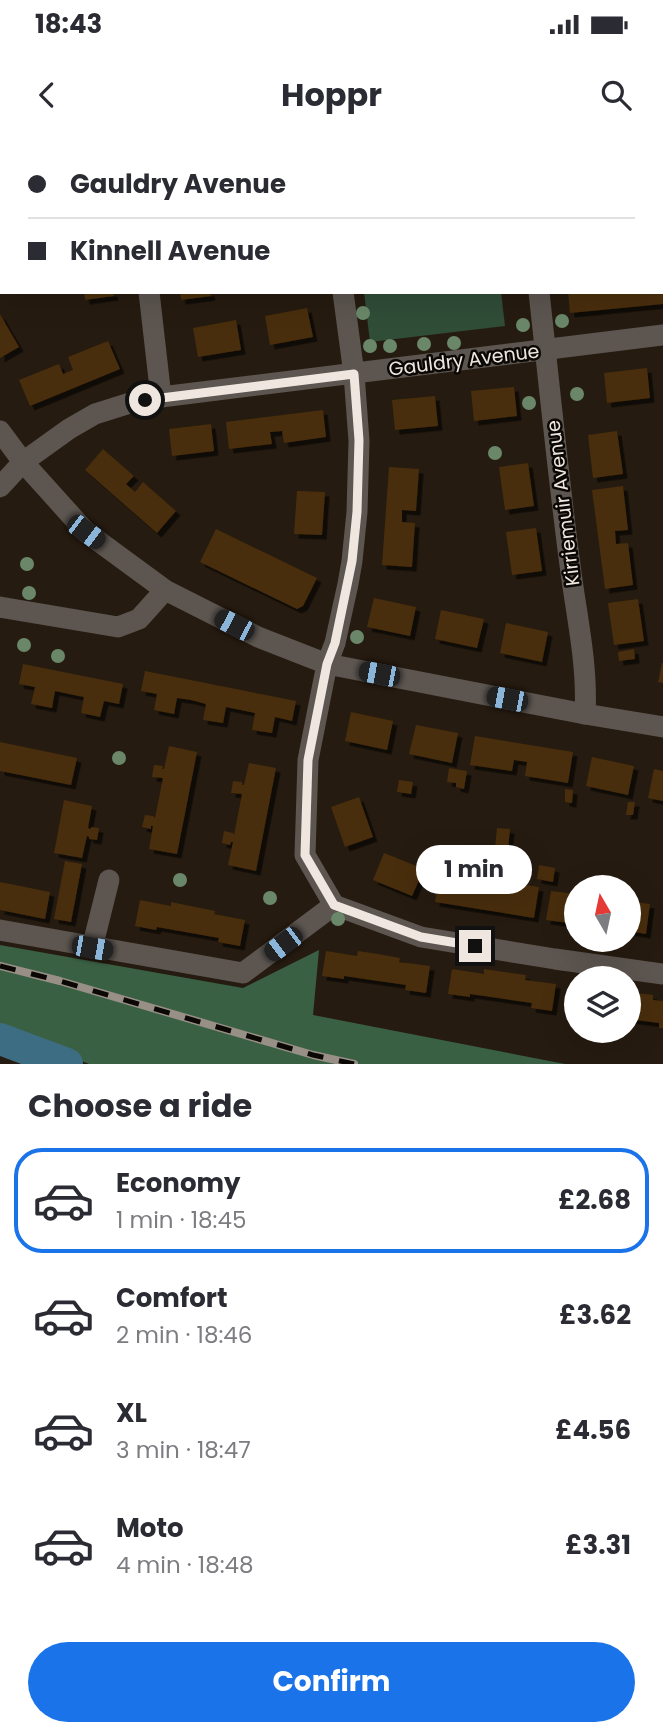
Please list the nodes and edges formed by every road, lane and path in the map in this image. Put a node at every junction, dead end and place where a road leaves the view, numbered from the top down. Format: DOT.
graph roads {
  1 [pos="149,294"];
  2 [pos="343,294"];
  3 [pos="539,294"];
  4 [pos="663,335"];
  5 [pos="545,349"];
  6 [pos="354,374"];
  7 [pos="161,397"];
  8 [pos="0,431"];
  9 [pos="23,461"];
  10 [pos="0,487"];
  11 [pos="165,590"];
  12 [pos="0,607"];
  13 [pos="327,664"];
  14 [pos="585,714"];
  15 [pos="663,727"];
  16 [pos="109,880"];
  17 [pos="334,905"];
  18 [pos="0,930"];
  19 [pos="92,948"];
  20 [pos="663,974"];
  1 -- 7 [label="street"];
  2 -- 6 [label="street"];
  3 -- 5 [label="street, Kirriemuir Avenue"];
  4 -- 5 [label="street, Gauldry Avenue"];
  5 -- 6 [label="street, Gauldry Avenue"];
  5 -- 14 [label="street, Kirriemuir Avenue"];
  6 -- 7 [label="street, Gauldry Avenue"];
  6 -- 13 [label="street"];
  7 -- 9 [label="street, Gauldry Avenue"];
  8 -- 9 [label="street"];
  9 -- 10 [label="street, Gauldry Avenue"];
  9 -- 11 [label="street"];
  11 -- 12 [label="street"];
  11 -- 13 [label="street"];
  13 -- 14 [label="street"];
  13 -- 17 [label="street"];
  14 -- 15 [label="street"];
  16 -- 19 [label="street"];
  17 -- 19 [label="street"];
  17 -- 20 [label="street"];
  18 -- 19 [label="street"];
}
